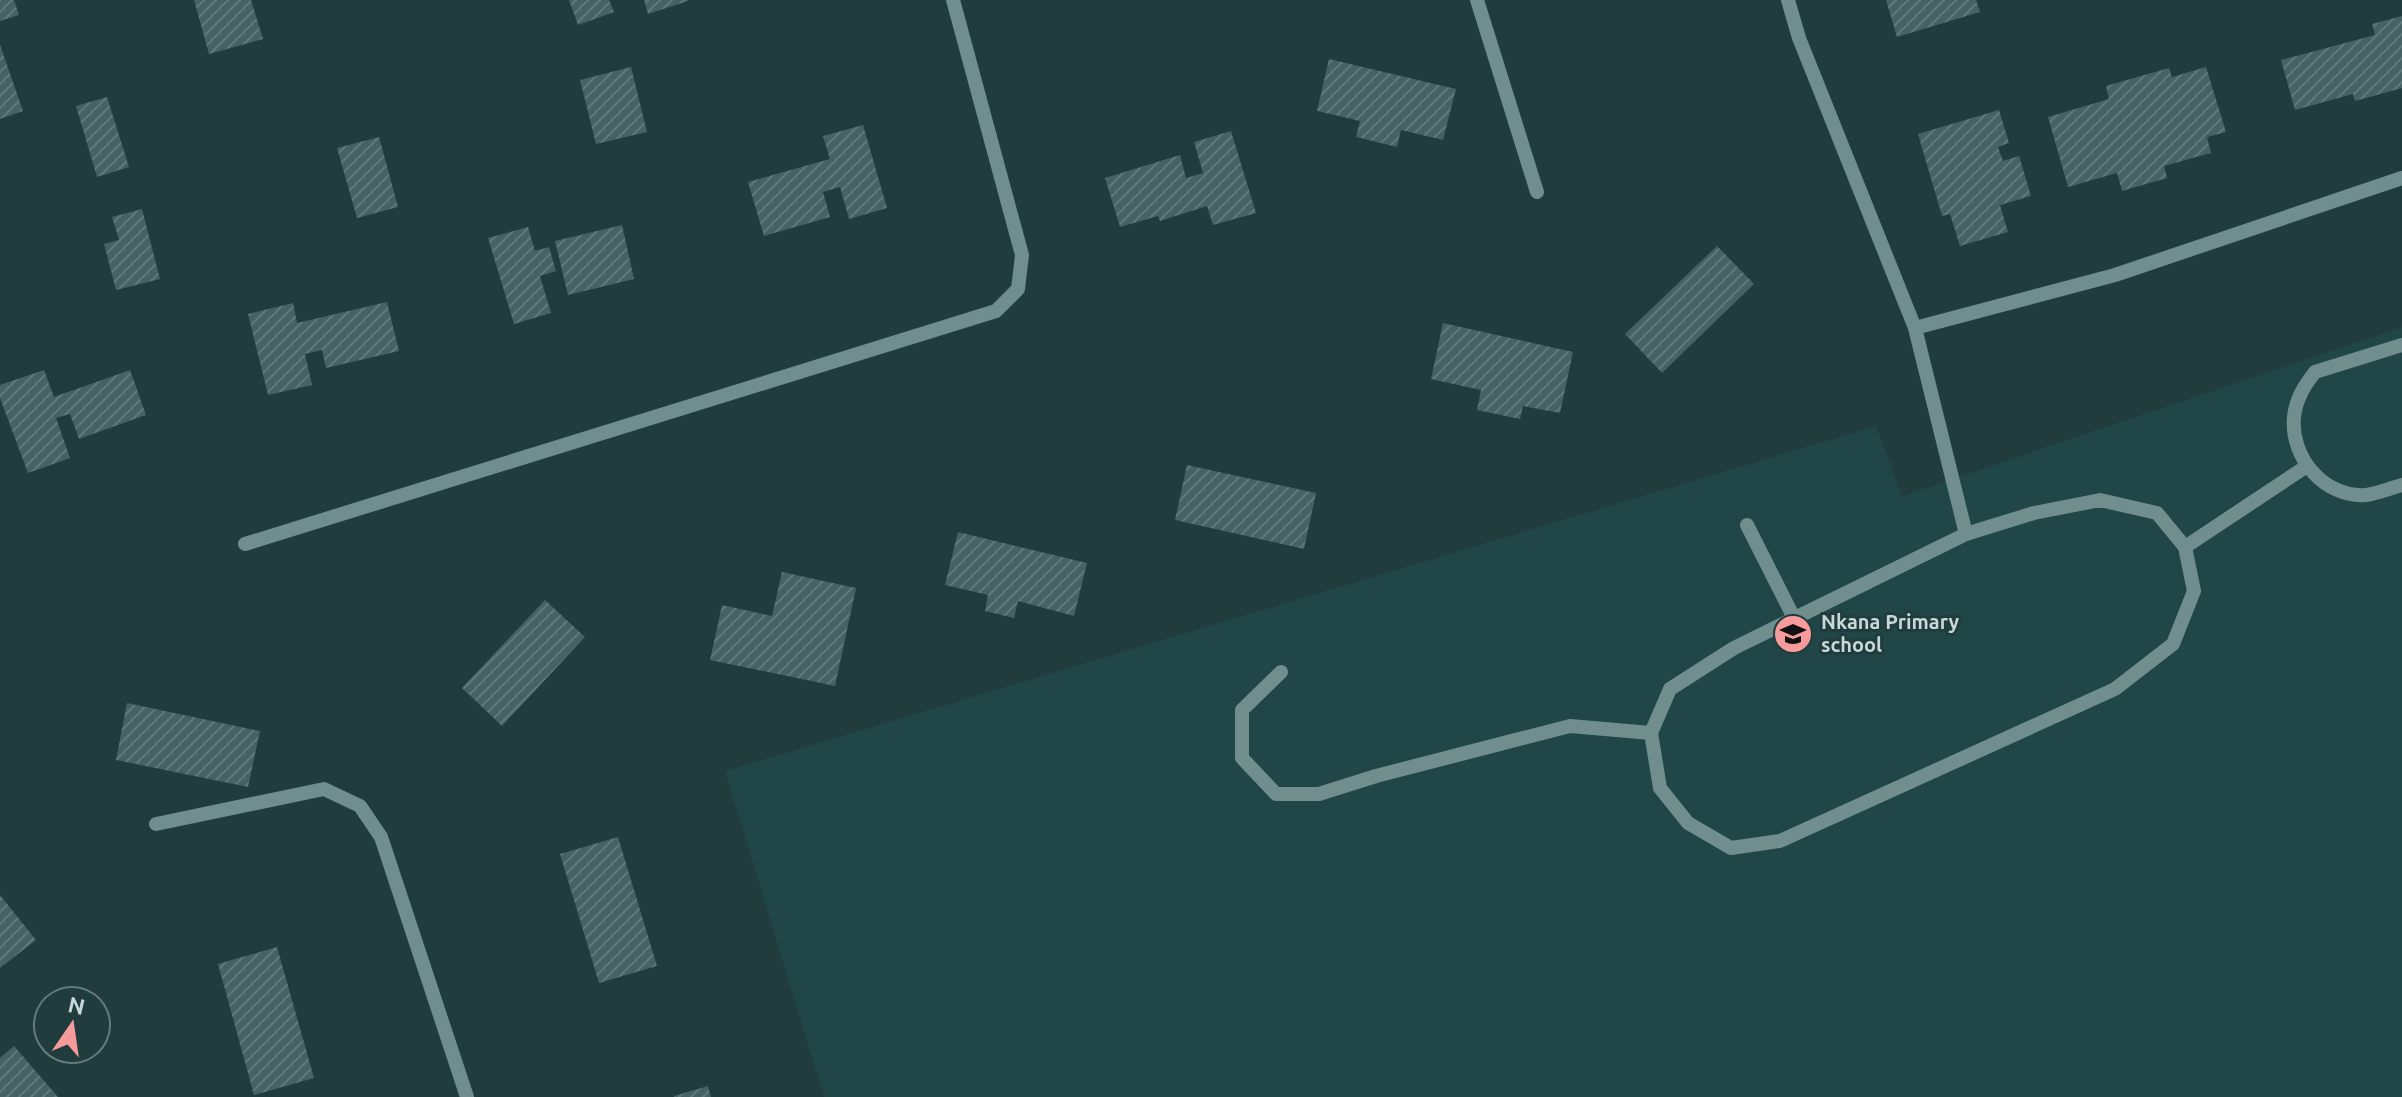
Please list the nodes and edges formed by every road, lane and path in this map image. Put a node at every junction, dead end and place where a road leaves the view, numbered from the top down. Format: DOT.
graph roads {
  1 [pos="953,0"];
  2 [pos="1477,0"];
  3 [pos="1788,0"];
  4 [pos="2402,178"];
  5 [pos="1537,192"];
  6 [pos="1915,328"];
  7 [pos="2402,345"];
  8 [pos="2307,466"];
  9 [pos="2402,485"];
  10 [pos="1747,525"];
  11 [pos="1966,534"];
  12 [pos="245,544"];
  13 [pos="2185,547"];
  14 [pos="1794,618"];
  15 [pos="1281,672"];
  16 [pos="1651,733"];
  17 [pos="156,824"];
  18 [pos="467,1097"];
  1 -- 12 [label="street"];
  2 -- 5 [label="street"];
  3 -- 6 [label="street"];
  4 -- 6 [label="street"];
  6 -- 11 [label="street"];
  7 -- 8 [label="street"];
  8 -- 9 [label="street"];
  8 -- 13 [label="street"];
  10 -- 14 [label="street"];
  11 -- 13 [label="street"];
  11 -- 14 [label="street"];
  13 -- 16 [label="street"];
  14 -- 16 [label="street"];
  15 -- 16 [label="street"];
  17 -- 18 [label="street"];
}
